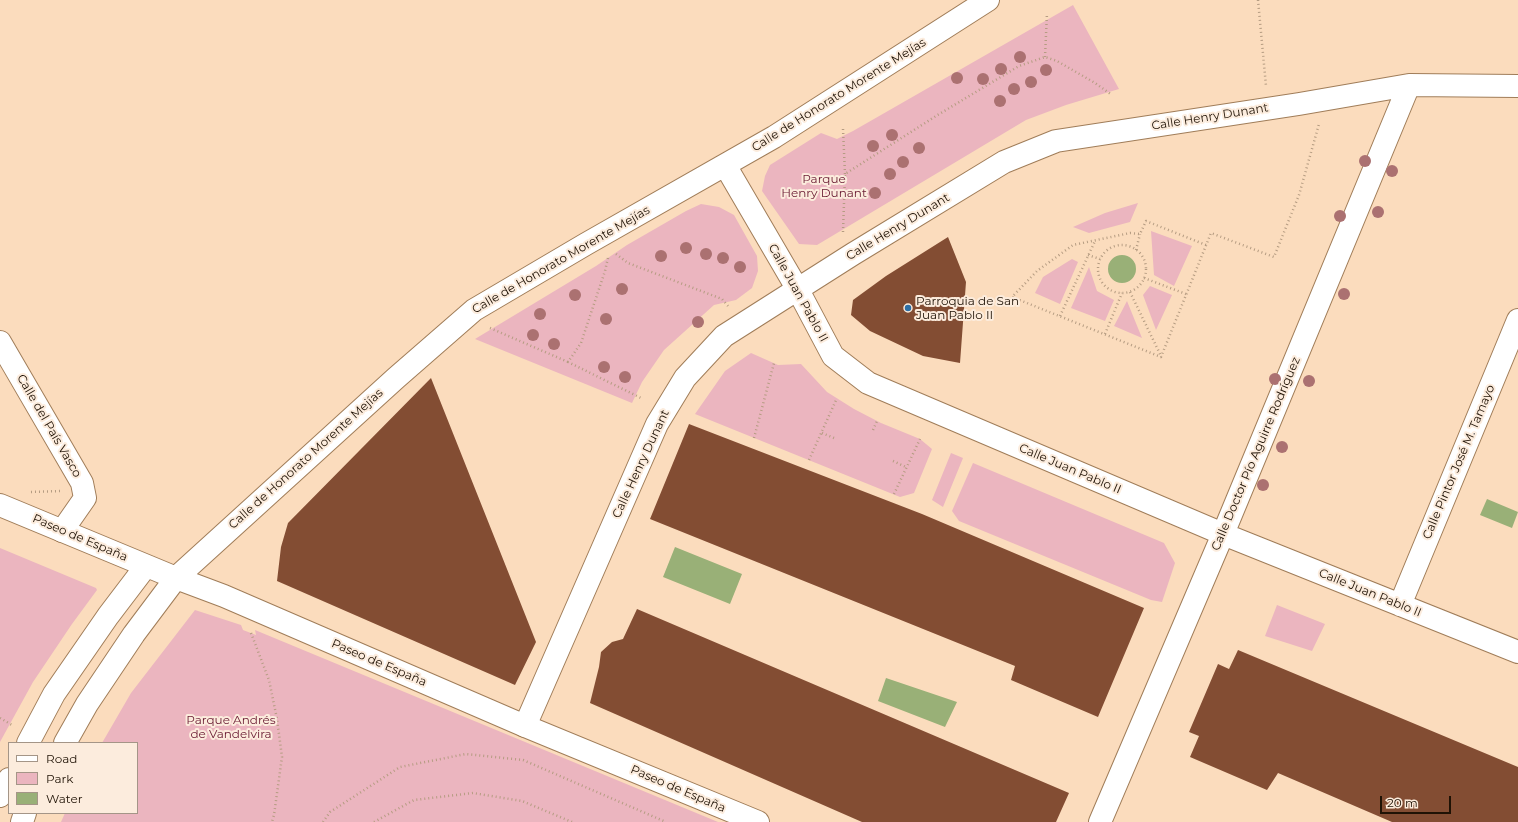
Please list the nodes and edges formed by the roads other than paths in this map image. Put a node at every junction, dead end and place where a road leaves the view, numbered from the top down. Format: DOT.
graph roads {
  1 [pos="988,0"];
  2 [pos="1409,85"];
  3 [pos="1518,86"];
  4 [pos="725,165"];
  5 [pos="798,290"];
  6 [pos="1518,320"];
  7 [pos="0,342"];
  8 [pos="0,505"];
  9 [pos="62,531"];
  10 [pos="1223,534"];
  11 [pos="146,566"];
  12 [pos="176,578"];
  13 [pos="1400,605"];
  14 [pos="1518,652"];
  15 [pos="525,726"];
  16 [pos="29,742"];
  17 [pos="66,742"];
  18 [pos="8,782"];
  19 [pos="0,796"];
  20 [pos="758,822"];
  21 [pos="1100,822"];
  1 -- 4 [label="street, Calle de Honorato Morente Mejías"];
  2 -- 3 [label="street, Calle Henry Dunant"];
  2 -- 5 [label="street, Calle Henry Dunant"];
  2 -- 10 [label="street, Calle Doctor Pío Aguirre Rodríguez"];
  4 -- 5 [label="street, Calle Juan Pablo II"];
  4 -- 12 [label="street, Calle de Honorato Morente Mejías"];
  5 -- 10 [label="street, Calle Juan Pablo II"];
  5 -- 15 [label="street, Calle Henry Dunant"];
  6 -- 13 [label="street, Calle Pintor José M. Tamayo"];
  7 -- 9 [label="street, Calle del País Vasco"];
  8 -- 9 [label="street, Paseo de España"];
  9 -- 11 [label="street, Paseo de España"];
  10 -- 13 [label="street, Calle Juan Pablo II"];
  10 -- 21 [label="street, Calle Doctor Pío Aguirre Rodríguez"];
  11 -- 12 [label="street, Paseo de España"];
  11 -- 16 [label="street"];
  12 -- 15 [label="street, Paseo de España"];
  12 -- 17 [label="street, Calle de Honorato Morente Mejías"];
  13 -- 14 [label="street, Calle Juan Pablo II"];
  15 -- 20 [label="street, Paseo de España"];
  18 -- 19 [label="street"];
}
